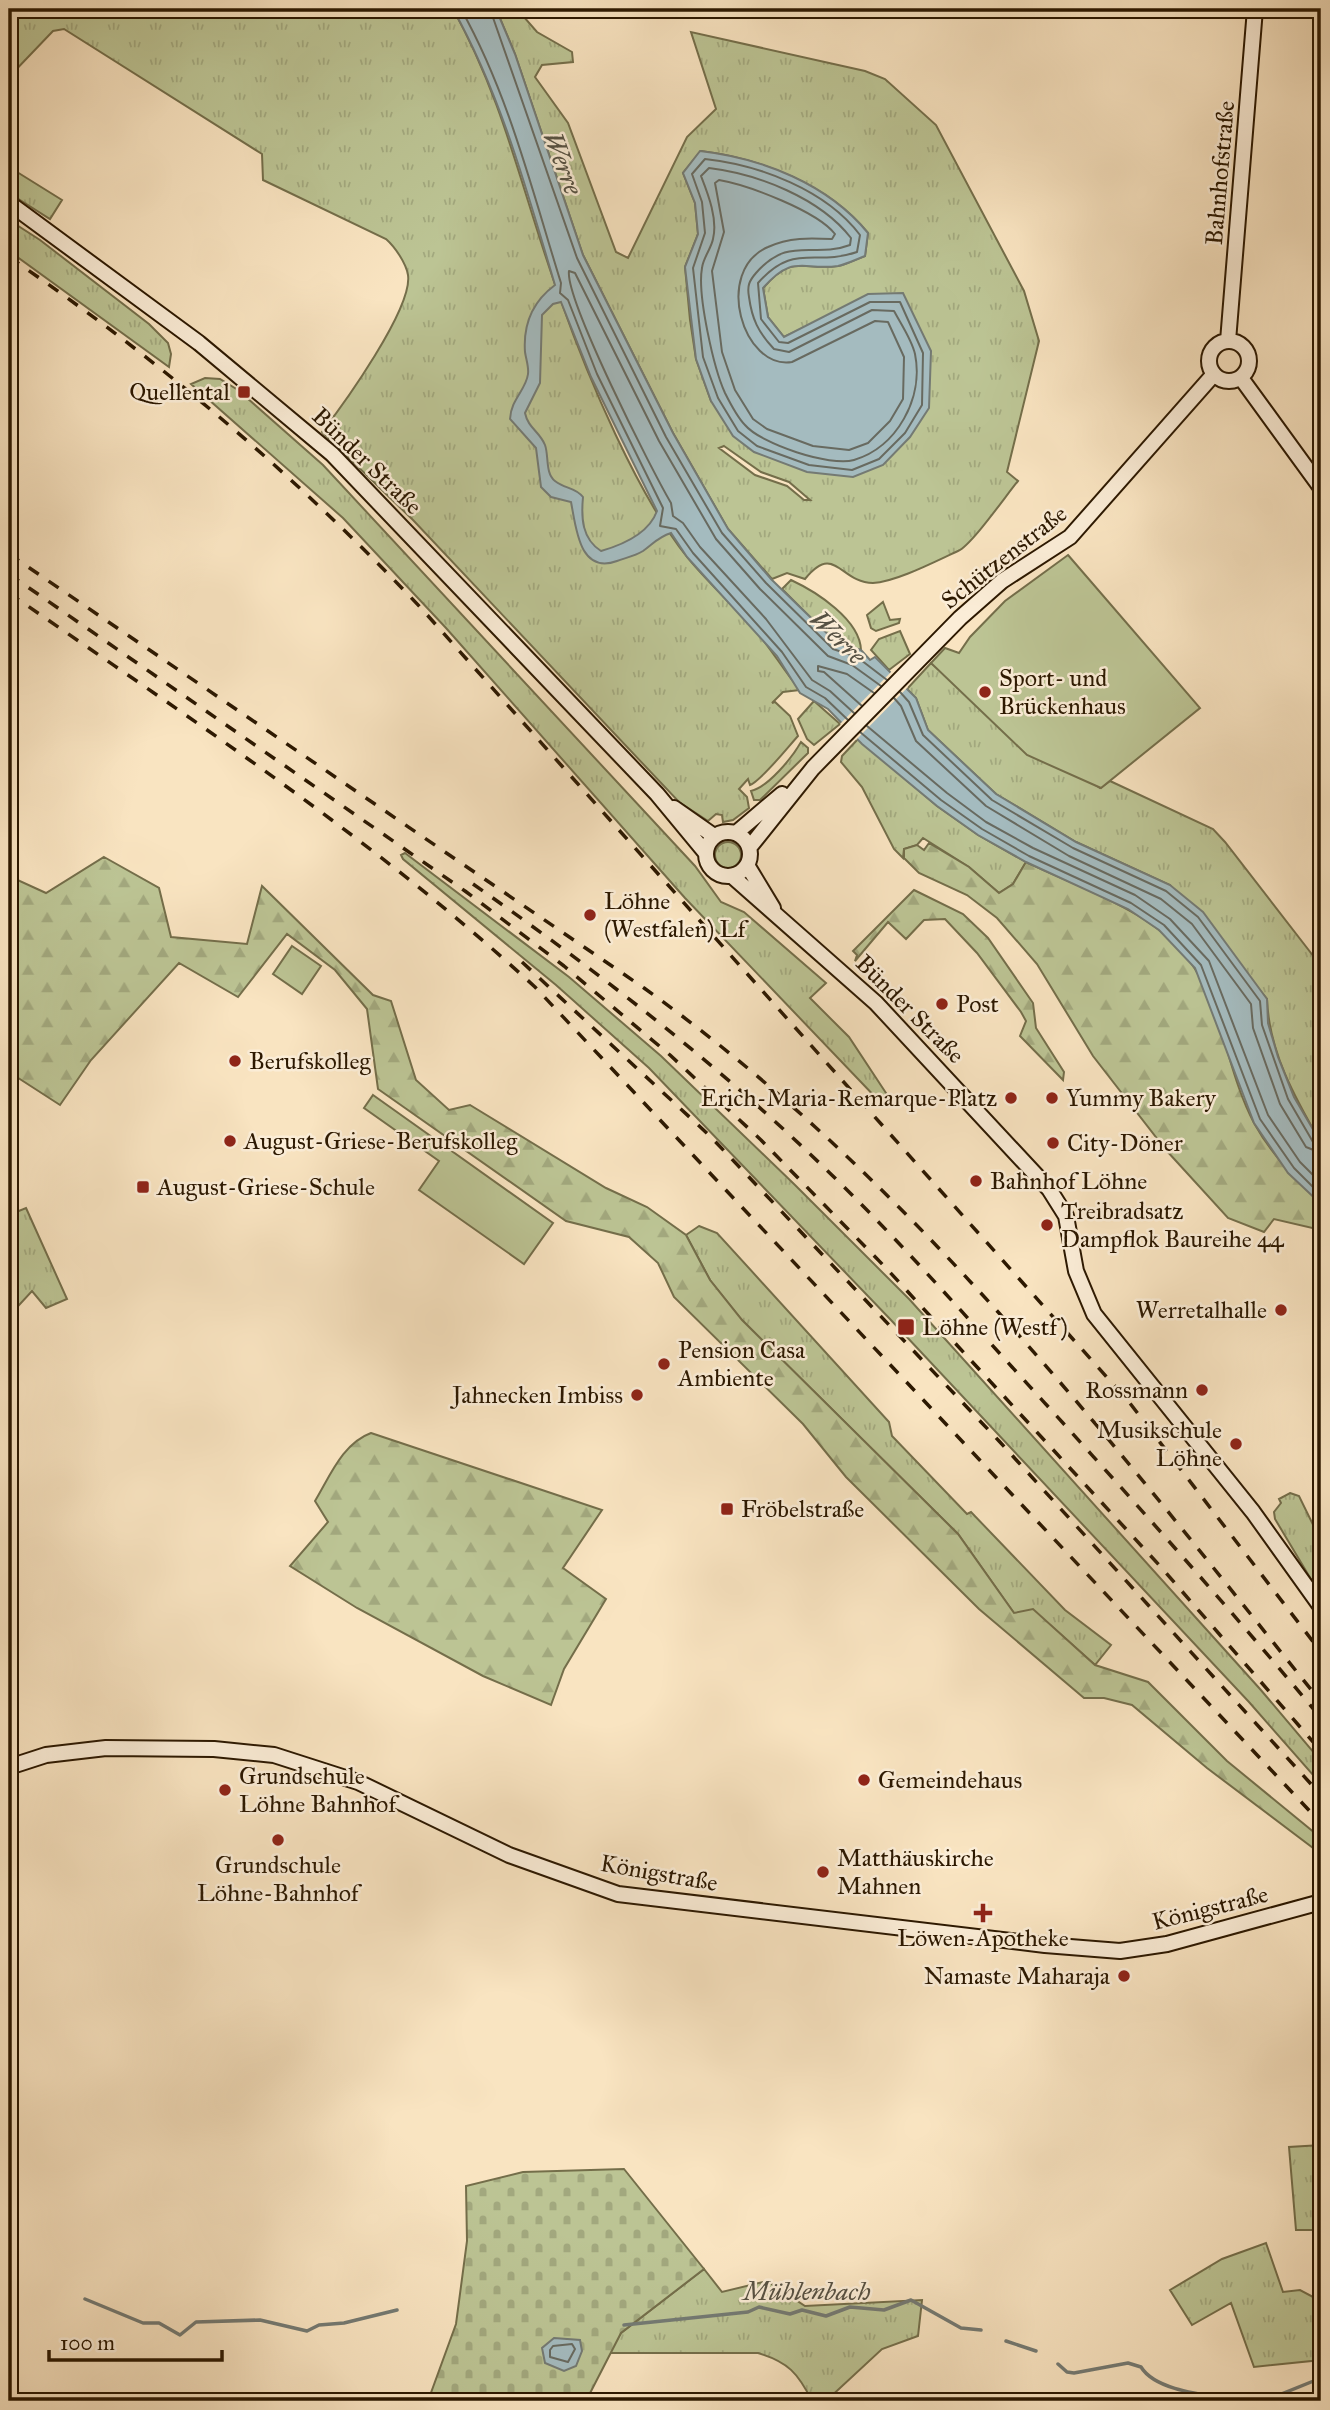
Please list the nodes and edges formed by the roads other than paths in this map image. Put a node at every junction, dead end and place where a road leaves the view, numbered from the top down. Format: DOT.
graph roads {
  1 [pos="1255,9"];
  2 [pos="9,203"];
  3 [pos="1228,341"];
  4 [pos="1214,374"];
  5 [pos="1241,378"];
  6 [pos="1321,488"];
  7 [pos="813,768"];
  8 [pos="657,794"];
  9 [pos="736,833"];
  10 [pos="714,836"];
  11 [pos="749,848"];
  12 [pos="705,852"];
  13 [pos="747,865"];
  14 [pos="732,876"];
  15 [pos="784,924"];
  16 [pos="1321,1607"];
  17 [pos="9,1767"];
  18 [pos="1321,1902"];
  1 -- 3 [label="main road, Bahnhofstraße"];
  2 -- 8 [label="main road, Bünder Straße"];
  3 -- 4 [label="main road"];
  3 -- 5 [label="main road"];
  4 -- 5 [label="main road"];
  4 -- 7 [label="main road, Schützenstraße"];
  5 -- 6 [label="main road"];
  7 -- 9 [label="main road, Schützenstraße"];
  7 -- 11 [label="main road, Schützenstraße"];
  8 -- 10 [label="main road"];
  8 -- 12 [label="main road"];
  9 -- 10 [label="main road"];
  9 -- 11 [label="main road"];
  10 -- 12 [label="main road"];
  11 -- 13 [label="main road"];
  12 -- 14 [label="main road"];
  13 -- 14 [label="main road"];
  13 -- 15 [label="main road"];
  14 -- 15 [label="main road, Bünder Straße"];
  15 -- 16 [label="main road, Bünder Straße"];
  17 -- 18 [label="main road, Königstraße"];
}
